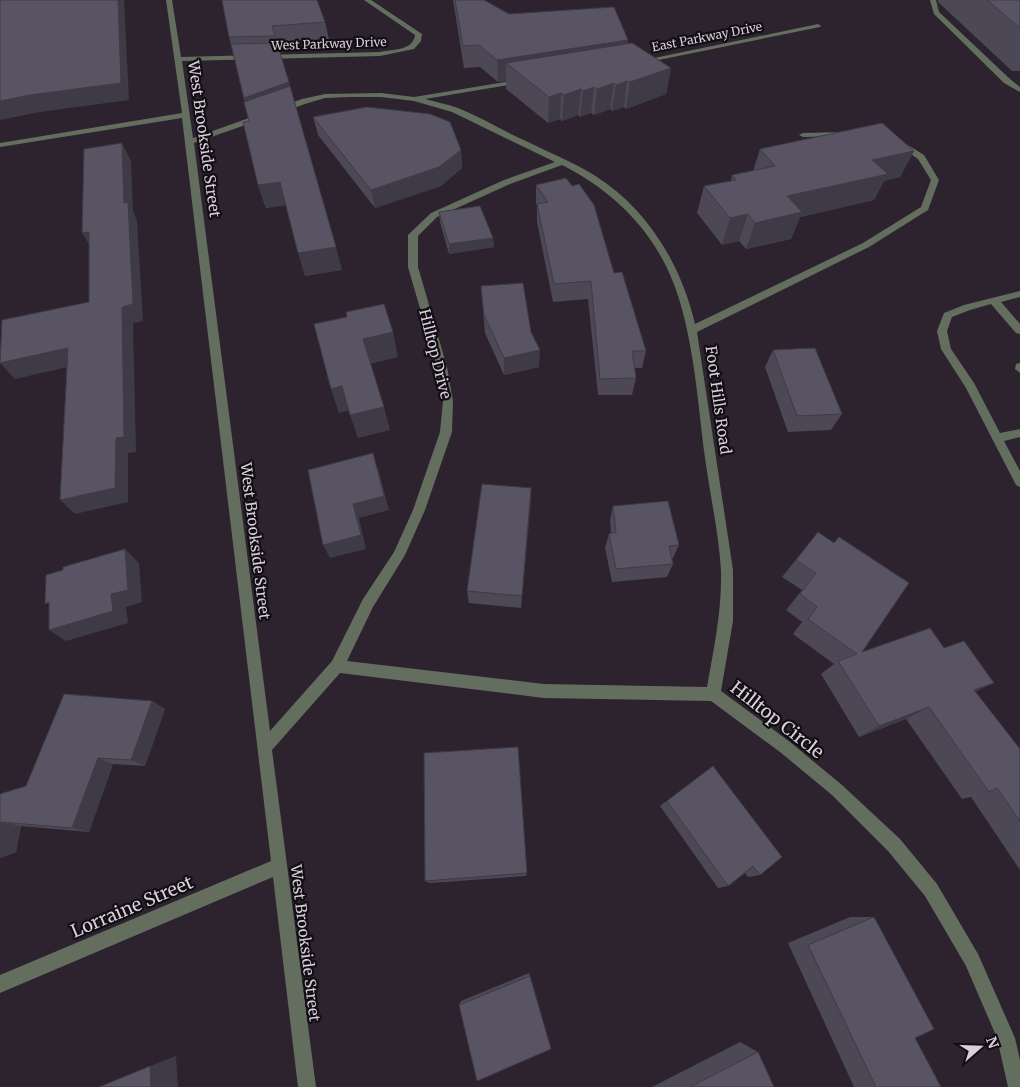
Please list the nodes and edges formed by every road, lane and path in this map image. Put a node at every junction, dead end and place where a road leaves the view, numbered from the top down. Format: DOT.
graph roads {
  1 [pos="169,0"];
  2 [pos="366,0"];
  3 [pos="933,0"];
  4 [pos="818,26"];
  5 [pos="177,59"];
  6 [pos="628,65"];
  7 [pos="1020,79"];
  8 [pos="532,80"];
  9 [pos="1007,81"];
  10 [pos="1020,90"];
  11 [pos="414,98"];
  12 [pos="186,115"];
  13 [pos="851,134"];
  14 [pos="803,135"];
  15 [pos="896,141"];
  16 [pos="189,142"];
  17 [pos="0,145"];
  18 [pos="561,163"];
  19 [pos="1020,294"];
  20 [pos="993,300"];
  21 [pos="692,330"];
  22 [pos="1020,330"];
  23 [pos="1020,433"];
  24 [pos="997,438"];
  25 [pos="1020,482"];
  26 [pos="337,666"];
  27 [pos="713,694"];
  28 [pos="264,749"];
  29 [pos="279,866"];
  30 [pos="0,984"];
  31 [pos="307,1087"];
  32 [pos="1017,1087"];
  1 -- 5 [label="street, West Brookside Street"];
  2 -- 5 [label="street, West Parkway Drive"];
  3 -- 9 [label="street"];
  4 -- 6 [label="street, East Parkway Drive"];
  5 -- 12 [label="street, West Brookside Street"];
  7 -- 9 [label="street"];
  8 -- 11 [label="street"];
  9 -- 10 [label="street"];
  11 -- 16 [label="street"];
  11 -- 18 [label="street"];
  12 -- 16 [label="street, West Brookside Street"];
  12 -- 17 [label="street"];
  13 -- 14 [label="street"];
  15 -- 21 [label="street"];
  16 -- 28 [label="street, West Brookside Street"];
  18 -- 21 [label="street, Foot Hills Road"];
  18 -- 26 [label="street, Hilltop Drive"];
  19 -- 20 [label="street"];
  20 -- 22 [label="street"];
  20 -- 24 [label="street"];
  21 -- 27 [label="street, Foot Hills Road"];
  23 -- 24 [label="street"];
  24 -- 25 [label="street"];
  26 -- 27 [label="street, Hilltop Circle"];
  26 -- 28 [label="street, Hilltop Drive"];
  27 -- 32 [label="street, Hilltop Circle"];
  28 -- 29 [label="street, West Brookside Street"];
  29 -- 30 [label="street, Lorraine Street"];
  29 -- 31 [label="street, West Brookside Street"];
}
